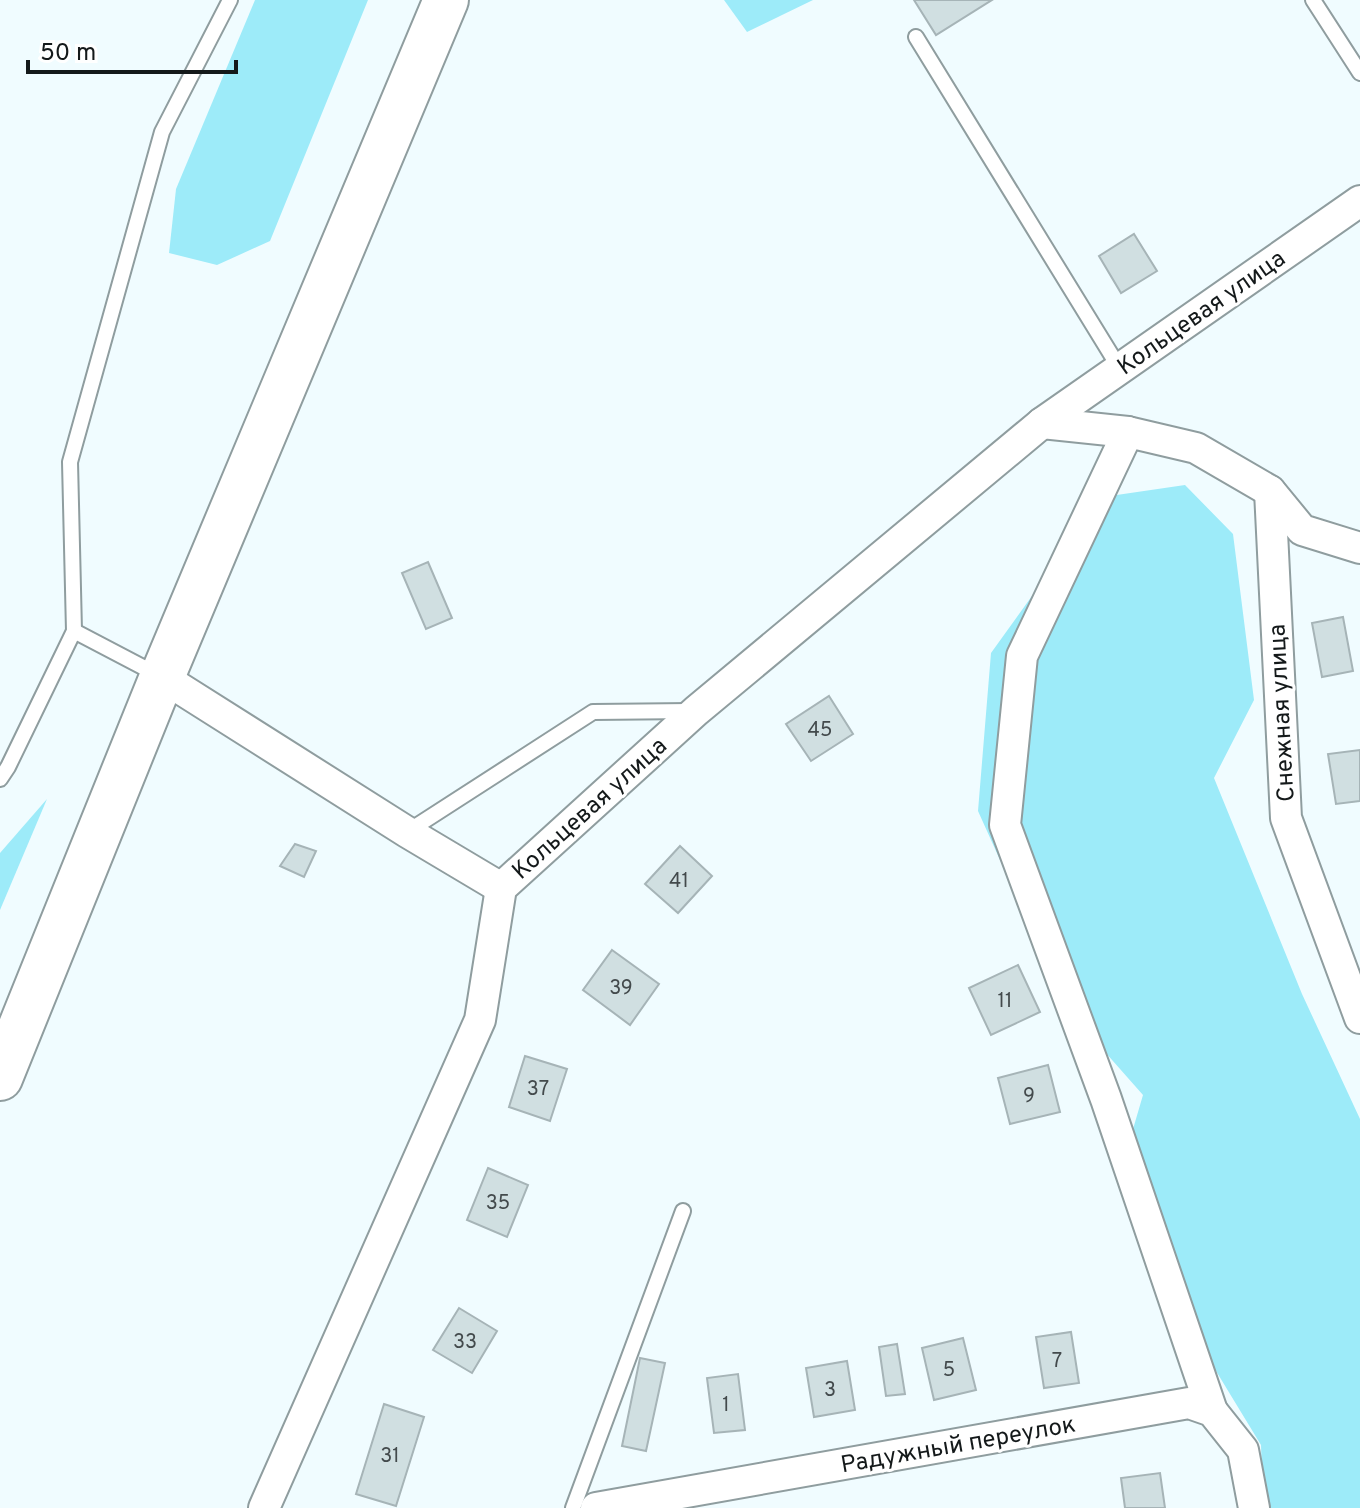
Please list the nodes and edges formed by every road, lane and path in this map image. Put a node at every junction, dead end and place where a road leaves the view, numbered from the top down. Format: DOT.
graph roads {
  1 [pos="230,0"];
  2 [pos="446,0"];
  3 [pos="1313,0"];
  4 [pos="916,37"];
  5 [pos="1360,73"];
  6 [pos="1360,201"];
  7 [pos="1120,369"];
  8 [pos="1042,423"];
  9 [pos="1128,432"];
  10 [pos="1270,491"];
  11 [pos="1360,548"];
  12 [pos="74,631"];
  13 [pos="162,677"];
  14 [pos="696,711"];
  15 [pos="0,779"];
  16 [pos="407,832"];
  17 [pos="501,888"];
  18 [pos="1360,1018"];
  19 [pos="0,1078"];
  20 [pos="683,1211"];
  21 [pos="1212,1411"];
  22 [pos="264,1508"];
  23 [pos="573,1508"];
  24 [pos="596,1508"];
  25 [pos="1254,1508"];
  1 -- 12 [label="lane"];
  2 -- 13 [label="highway"];
  3 -- 5 [label="lane"];
  4 -- 7 [label="lane"];
  6 -- 7 [label="street, Кольцевая улица"];
  7 -- 8 [label="street, Кольцевая улица"];
  8 -- 9 [label="street"];
  8 -- 14 [label="street, Кольцевая улица"];
  9 -- 10 [label="street"];
  9 -- 21 [label="street"];
  10 -- 11 [label="street"];
  10 -- 18 [label="street, Снежная улица"];
  12 -- 13 [label="lane"];
  12 -- 15 [label="lane"];
  13 -- 16 [label="street"];
  13 -- 19 [label="highway"];
  14 -- 16 [label="lane"];
  14 -- 17 [label="street, Кольцевая улица"];
  16 -- 17 [label="street"];
  17 -- 22 [label="street, Кольцевая улица"];
  20 -- 23 [label="lane"];
  21 -- 24 [label="street, Радужный переулок"];
  21 -- 25 [label="street"];
}
